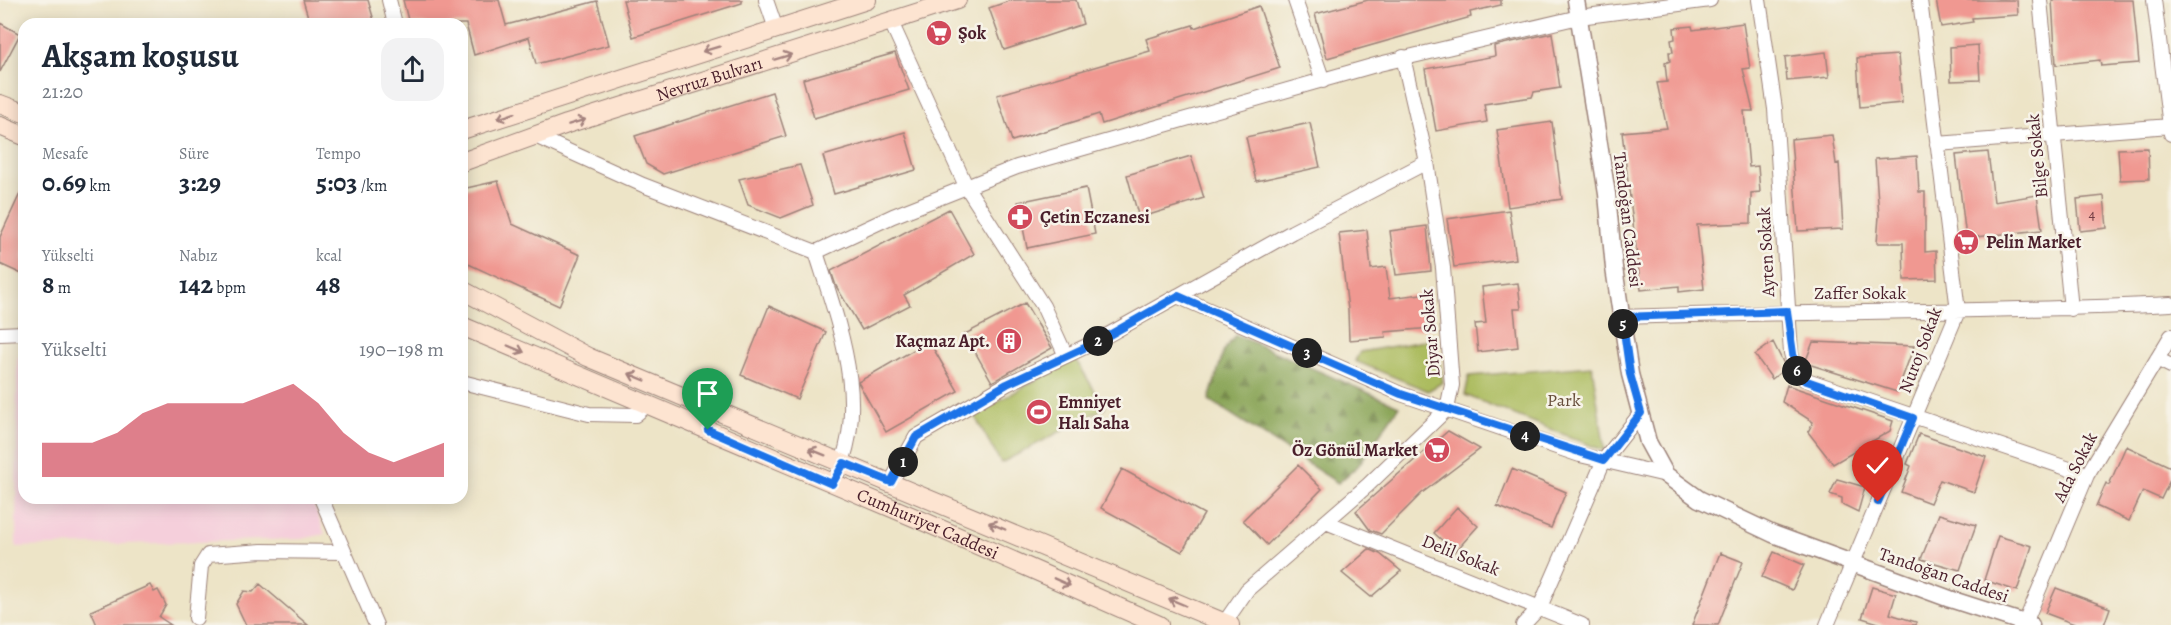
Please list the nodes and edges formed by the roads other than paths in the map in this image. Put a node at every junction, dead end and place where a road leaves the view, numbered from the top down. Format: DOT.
graph roads {
  1 [pos="389,0"];
  2 [pos="766,0"];
  3 [pos="867,0"];
  4 [pos="957,0"];
  5 [pos="1295,0"];
  6 [pos="1576,0"];
  7 [pos="1710,0"];
  8 [pos="1759,0"];
  9 [pos="1920,0"];
  10 [pos="2040,0"];
  11 [pos="2154,0"];
  12 [pos="1579,17"];
  13 [pos="394,18"];
  14 [pos="891,22"];
  15 [pos="776,29"];
  16 [pos="1403,57"];
  17 [pos="1323,81"];
  18 [pos="0,104"];
  19 [pos="18,111"];
  20 [pos="0,126"];
  21 [pos="468,128"];
  22 [pos="2170,130"];
  23 [pos="18,134"];
  24 [pos="535,136"];
  25 [pos="2053,136"];
  26 [pos="1937,144"];
  27 [pos="468,160"];
  28 [pos="1427,162"];
  29 [pos="966,186"];
  30 [pos="816,252"];
  31 [pos="468,294"];
  32 [pos="1178,296"];
  33 [pos="2171,304"];
  34 [pos="2071,309"];
  35 [pos="1787,311"];
  36 [pos="1958,311"];
  37 [pos="1622,317"];
  38 [pos="468,329"];
  39 [pos="18,333"];
  40 [pos="0,334"];
  41 [pos="2171,336"];
  42 [pos="1066,356"];
  43 [pos="2157,359"];
  44 [pos="2171,366"];
  45 [pos="468,384"];
  46 [pos="647,405"];
  47 [pos="1447,409"];
  48 [pos="1641,413"];
  49 [pos="1913,418"];
  50 [pos="1604,460"];
  51 [pos="844,463"];
  52 [pos="1666,475"];
  53 [pos="2087,475"];
  54 [pos="891,482"];
  55 [pos="832,484"];
  56 [pos="324,504"];
  57 [pos="1326,522"];
  58 [pos="345,552"];
  59 [pos="1851,563"];
  60 [pos="1540,607"];
  61 [pos="196,618"];
  62 [pos="1227,624"];
  63 [pos="2028,624"];
  64 [pos="376,625"];
  65 [pos="1159,625"];
  66 [pos="1523,625"];
  67 [pos="1582,625"];
  68 [pos="1827,625"];
  1 -- 13 [label="street"];
  2 -- 15 [label="street"];
  3 -- 15 [label="main road, Nevruz Bulvarı"];
  4 -- 14 [label="main road, Nevruz Bulvarı"];
  5 -- 17 [label="street"];
  6 -- 12 [label="street, Tandoğan Caddesi"];
  7 -- 12 [label="street"];
  8 -- 35 [label="street, Ayten Sokak"];
  9 -- 26 [label="street, Nuroj Sokak"];
  10 -- 25 [label="street, Bilge Sokak"];
  11 -- 22 [label="street"];
  12 -- 16 [label="street"];
  12 -- 37 [label="street, Tandoğan Caddesi"];
  24 -- 14 [label="main road, Nevruz Bulvarı, one-way"];
  14 -- 29 [label="street"];
  15 -- 21 [label="main road, Nevruz Bulvarı, one-way"];
  16 -- 17 [label="street"];
  16 -- 28 [label="street, Diyar Sokak"];
  17 -- 29 [label="street"];
  18 -- 19 [label="main road"];
  20 -- 23 [label="main road"];
  22 -- 25 [label="street"];
  24 -- 27 [label="main road, Nevruz Bulvarı"];
  24 -- 30 [label="street"];
  25 -- 26 [label="street"];
  25 -- 34 [label="street, Bilge Sokak"];
  26 -- 36 [label="street, Nuroj Sokak"];
  28 -- 32 [label="street"];
  28 -- 47 [label="street, Diyar Sokak"];
  29 -- 30 [label="street"];
  29 -- 42 [label="street"];
  30 -- 51 [label="street"];
  51 -- 31 [label="main road, one-way"];
  32 -- 42 [label="street"];
  32 -- 47 [label="street"];
  33 -- 34 [label="street, Zaffer Sokak"];
  34 -- 36 [label="street, Zaffer Sokak"];
  35 -- 36 [label="street, Zaffer Sokak"];
  35 -- 37 [label="street, Zaffer Sokak"];
  35 -- 49 [label="street, Ayten Sokak"];
  36 -- 49 [label="street, Nuroj Sokak"];
  37 -- 48 [label="street, Tandoğan Caddesi"];
  38 -- 46 [label="main road, Cumhuriyet Caddesi, one-way"];
  39 -- 40 [label="street"];
  41 -- 43 [label="street, Ada Sokak"];
  42 -- 54 [label="street"];
  43 -- 44 [label="street"];
  43 -- 53 [label="street, Ada Sokak"];
  45 -- 46 [label="street"];
  46 -- 55 [label="main road, Cumhuriyet Caddesi"];
  47 -- 50 [label="street"];
  47 -- 57 [label="street"];
  48 -- 50 [label="street"];
  48 -- 52 [label="street, Tandoğan Caddesi"];
  49 -- 53 [label="street, Ayten Sokak"];
  49 -- 59 [label="street, Nuroj Sokak"];
  50 -- 52 [label="street"];
  50 -- 60 [label="street"];
  51 -- 54 [label="main road"];
  51 -- 55 [label="street"];
  52 -- 59 [label="street, Tandoğan Caddesi"];
  53 -- 63 [label="street, Ada Sokak"];
  62 -- 54 [label="main road, one-way"];
  55 -- 65 [label="main road, Cumhuriyet Caddesi, one-way"];
  56 -- 58 [label="street"];
  57 -- 60 [label="street, Delil Sokak"];
  57 -- 62 [label="street"];
  58 -- 61 [label="street"];
  58 -- 64 [label="street"];
  59 -- 63 [label="street, Tandoğan Caddesi"];
  59 -- 68 [label="street, Nuroj Sokak"];
  60 -- 66 [label="street"];
  60 -- 67 [label="street, Delil Sokak"];
}
